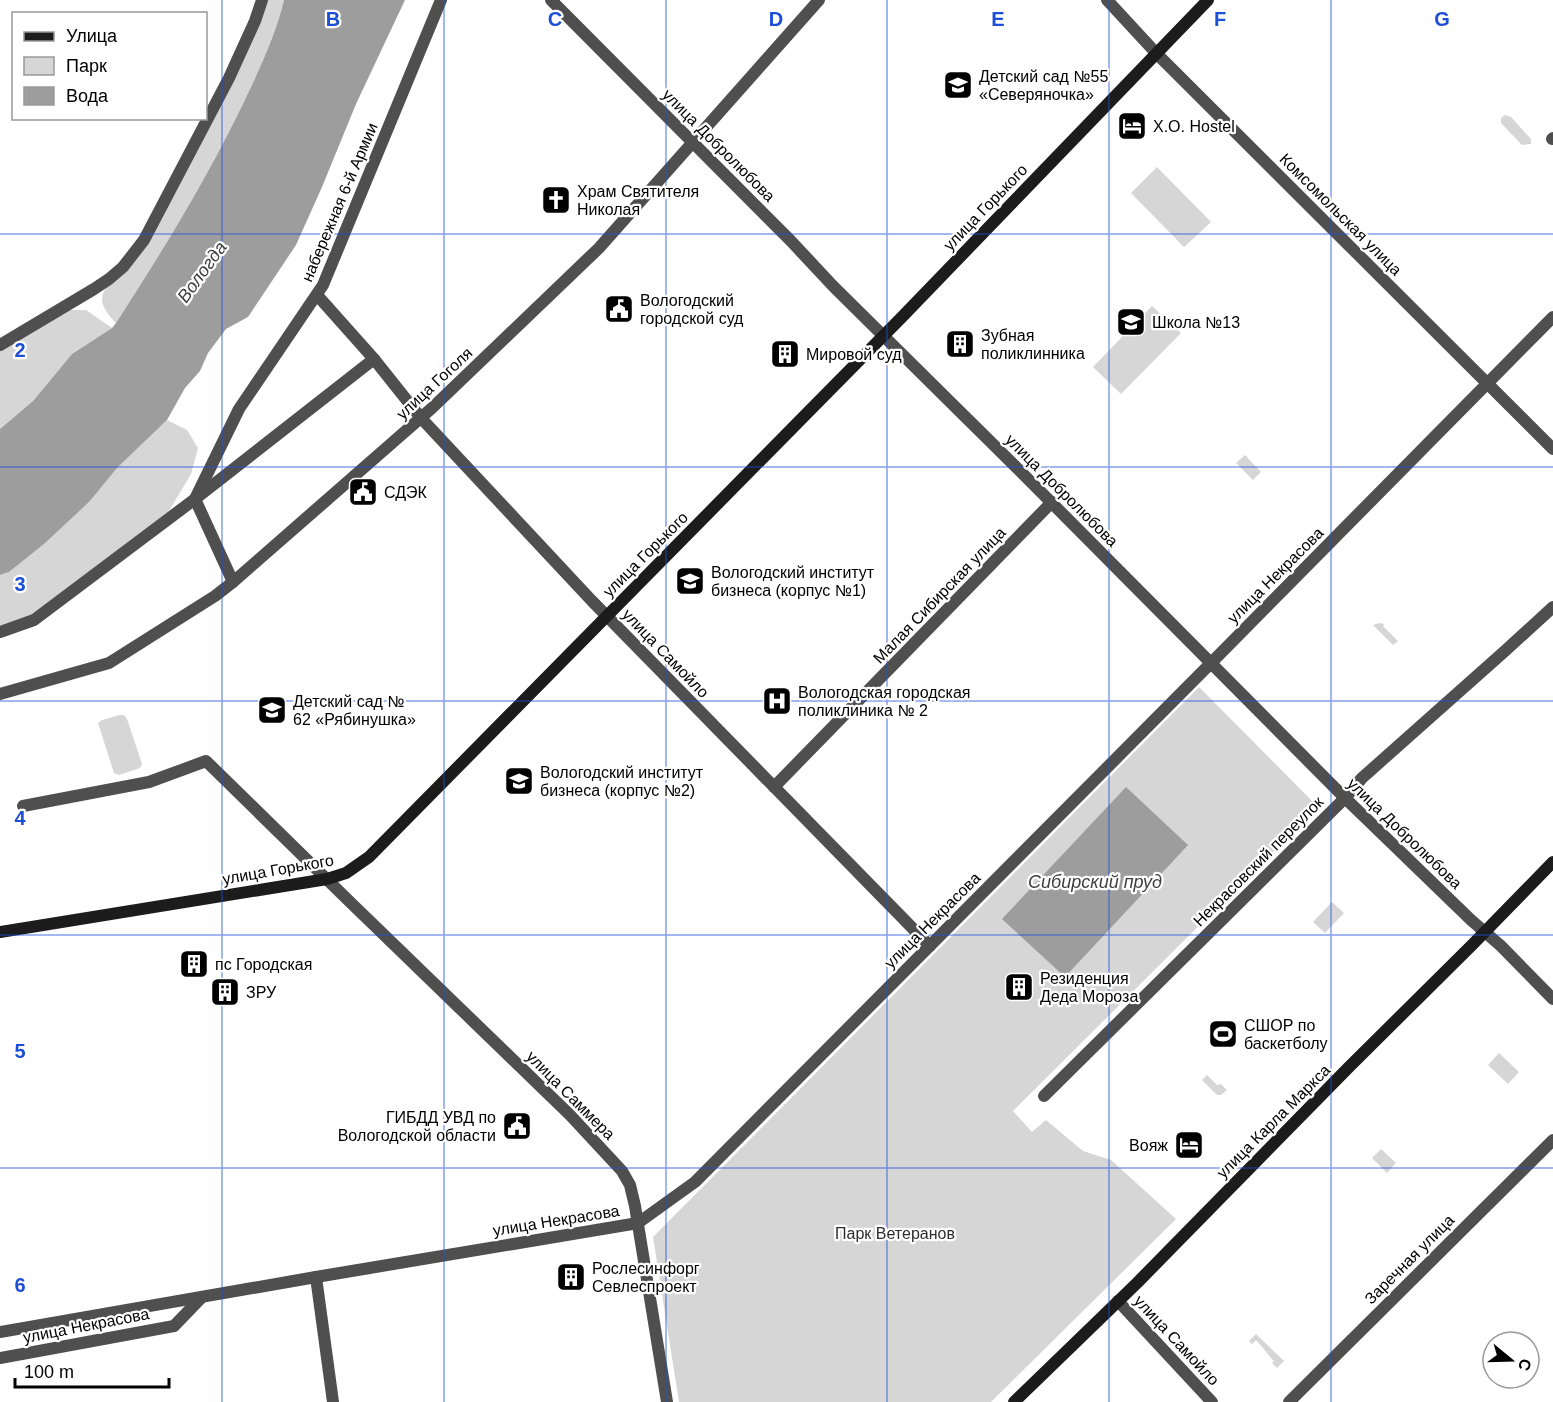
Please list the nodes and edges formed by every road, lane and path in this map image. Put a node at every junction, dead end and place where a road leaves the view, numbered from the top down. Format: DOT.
graph roads {
  1 [pos="262,0"];
  2 [pos="441,0"];
  3 [pos="551,0"];
  4 [pos="819,0"];
  5 [pos="1107,0"];
  6 [pos="1208,0"];
  7 [pos="1156,53"];
  8 [pos="693,142"];
  9 [pos="317,295"];
  10 [pos="1553,317"];
  11 [pos="884,336"];
  12 [pos="0,345"];
  13 [pos="374,359"];
  14 [pos="1487,384"];
  15 [pos="421,418"];
  16 [pos="1553,449"];
  17 [pos="195,499"];
  18 [pos="1052,502"];
  19 [pos="233,582"];
  20 [pos="1553,607"];
  21 [pos="607,616"];
  22 [pos="0,632"];
  23 [pos="1211,663"];
  24 [pos="0,694"];
  25 [pos="774,787"];
  26 [pos="1345,798"];
  27 [pos="23,806"];
  28 [pos="1553,862"];
  29 [pos="327,879"];
  30 [pos="0,932"];
  31 [pos="1485,932"];
  32 [pos="930,946"];
  33 [pos="1553,999"];
  34 [pos="1044,1096"];
  35 [pos="1553,1140"];
  36 [pos="638,1223"];
  37 [pos="316,1276"];
  38 [pos="202,1297"];
  39 [pos="1118,1301"];
  40 [pos="0,1332"];
  41 [pos="0,1358"];
  42 [pos="333,1402"];
  43 [pos="666,1402"];
  44 [pos="1014,1402"];
  45 [pos="1212,1402"];
  46 [pos="1289,1402"];
  1 -- 12 [label="street"];
  2 -- 9 [label="street, набережная 6-й Армии"];
  3 -- 8 [label="street, улица Добролюбова"];
  4 -- 8 [label="street, улица Гоголя"];
  5 -- 7 [label="street, Комсомольская улица"];
  6 -- 7 [label="street, улица Горького"];
  7 -- 11 [label="street, улица Горького"];
  7 -- 14 [label="street, Комсомольская улица"];
  8 -- 11 [label="street, улица Добролюбова"];
  8 -- 15 [label="street, улица Гоголя"];
  9 -- 13 [label="street, улица Самойло"];
  9 -- 17 [label="street, набережная 6-й Армии"];
  10 -- 14 [label="street, улица Некрасова"];
  11 -- 18 [label="street, улица Добролюбова"];
  11 -- 21 [label="street, улица Горького"];
  13 -- 15 [label="street, улица Самойло"];
  13 -- 17 [label="street, набережная 6-й Армии"];
  14 -- 16 [label="street, Комсомольская улица"];
  14 -- 23 [label="street, улица Некрасова"];
  15 -- 19 [label="street, улица Гоголя"];
  15 -- 21 [label="street, улица Самойло"];
  17 -- 19 [label="street"];
  17 -- 22 [label="street, набережная 6-й Армии"];
  18 -- 23 [label="street, улица Добролюбова"];
  18 -- 25 [label="street, Малая Сибирская улица"];
  19 -- 24 [label="street, улица Гоголя"];
  20 -- 26 [label="street, Некрасовский переулок"];
  21 -- 25 [label="street, улица Самойло"];
  21 -- 29 [label="street, улица Горького"];
  23 -- 26 [label="street, улица Добролюбова"];
  23 -- 32 [label="street, улица Некрасова"];
  25 -- 32 [label="street, улица Самойло"];
  26 -- 31 [label="street, улица Добролюбова"];
  26 -- 34 [label="street, Некрасовский переулок"];
  27 -- 29 [label="street, улица Саммера"];
  28 -- 31 [label="street, улица Карла Маркса"];
  29 -- 30 [label="street, улица Горького"];
  29 -- 36 [label="street, улица Саммера"];
  31 -- 33 [label="street, улица Добролюбова"];
  31 -- 39 [label="street, улица Карла Маркса"];
  32 -- 36 [label="street, улица Некрасова"];
  35 -- 46 [label="street, Заречная улица"];
  36 -- 37 [label="street, улица Некрасова"];
  36 -- 43 [label="street, улица Саммера"];
  37 -- 38 [label="street, улица Некрасова"];
  37 -- 42 [label="street"];
  38 -- 40 [label="street, улица Некрасова"];
  38 -- 41 [label="street, улица Некрасова"];
  39 -- 44 [label="street, улица Карла Маркса"];
  39 -- 45 [label="street, улица Самойло"];
}
